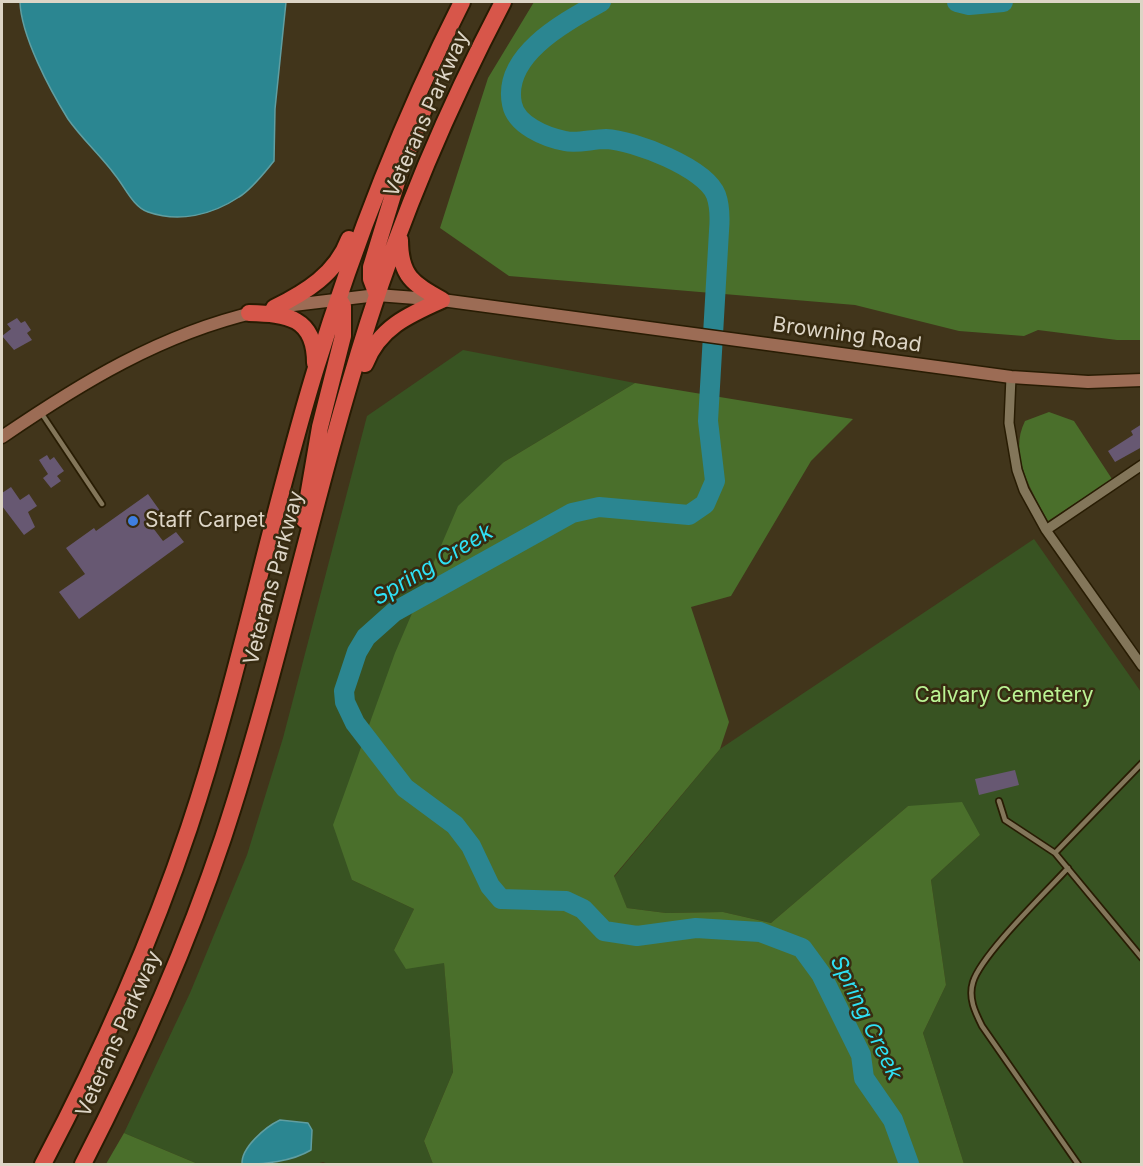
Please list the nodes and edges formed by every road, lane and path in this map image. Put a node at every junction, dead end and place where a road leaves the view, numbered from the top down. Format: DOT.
graph roads {
  1 [pos="463,2"];
  2 [pos="502,2"];
  3 [pos="401,135"];
  4 [pos="400,234"];
  5 [pos="377,296"];
  6 [pos="339,298"];
  7 [pos="442,300"];
  8 [pos="274,308"];
  9 [pos="249,313"];
  10 [pos="315,374"];
  11 [pos="1011,377"];
  12 [pos="1142,380"];
  13 [pos="40,411"];
  14 [pos="2,437"];
  15 [pos="328,461"];
  16 [pos="1142,465"];
  17 [pos="102,504"];
  18 [pos="1046,530"];
  19 [pos="299,569"];
  20 [pos="1142,666"];
  21 [pos="1142,763"];
  22 [pos="999,801"];
  23 [pos="1055,853"];
  24 [pos="1068,868"];
  25 [pos="1142,958"];
  26 [pos="55,1142"];
  27 [pos="32,1164"];
  28 [pos="43,1164"];
  29 [pos="83,1164"];
  30 [pos="1078,1164"];
  1 -- 3 [label="highway, Veterans Parkway"];
  1 -- 5 [label="highway"];
  2 -- 4 [label="highway, Veterans Parkway"];
  3 -- 6 [label="highway, Veterans Parkway"];
  3 -- 8 [label="highway"];
  4 -- 5 [label="highway, Veterans Parkway"];
  4 -- 7 [label="highway"];
  5 -- 6 [label="street, Browning Road"];
  5 -- 7 [label="street, Browning Road"];
  5 -- 15 [label="highway, Veterans Parkway"];
  6 -- 8 [label="street, Browning Road"];
  6 -- 10 [label="highway, Veterans Parkway"];
  6 -- 19 [label="highway"];
  7 -- 11 [label="street, Browning Road"];
  7 -- 15 [label="highway"];
  8 -- 9 [label="street, Browning Road"];
  9 -- 10 [label="highway"];
  9 -- 13 [label="street, Browning Road"];
  10 -- 26 [label="highway, Veterans Parkway"];
  11 -- 12 [label="street, Browning Road"];
  11 -- 18 [label="street"];
  13 -- 14 [label="street, Browning Road"];
  13 -- 17 [label="lane"];
  15 -- 19 [label="highway, Veterans Parkway"];
  16 -- 18 [label="street"];
  18 -- 20 [label="street"];
  19 -- 29 [label="highway, Veterans Parkway"];
  21 -- 23 [label="lane"];
  22 -- 23 [label="lane"];
  23 -- 24 [label="lane"];
  24 -- 25 [label="lane"];
  24 -- 30 [label="lane"];
  26 -- 27 [label="highway"];
  26 -- 28 [label="highway, Veterans Parkway"];
}
